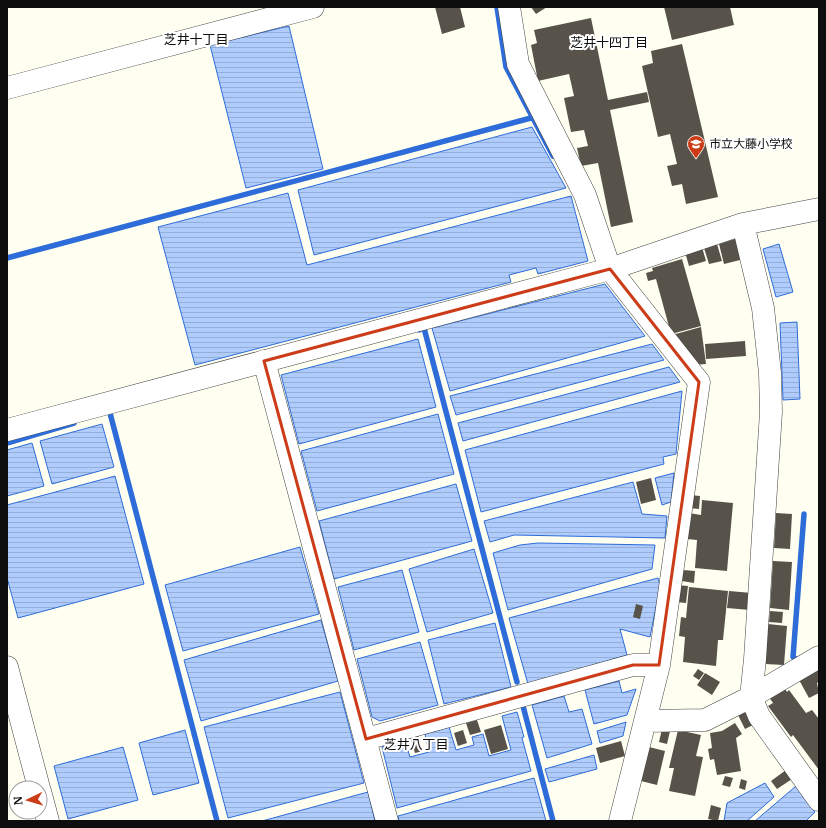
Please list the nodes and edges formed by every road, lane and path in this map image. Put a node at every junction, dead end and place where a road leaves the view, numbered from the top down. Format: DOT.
graph roads {
  1 [pos="313,7"];
  2 [pos="509,7"];
  3 [pos="7,88"];
  4 [pos="819,209"];
  5 [pos="743,224"];
  6 [pos="610,269"];
  7 [pos="264,361"];
  8 [pos="7,430"];
  9 [pos="819,657"];
  10 [pos="659,666"];
  11 [pos="7,667"];
  12 [pos="751,697"];
  13 [pos="646,720"];
  14 [pos="366,739"];
  15 [pos="37,780"];
  16 [pos="819,800"];
  17 [pos="387,821"];
  18 [pos="620,821"];
  1 -- 3 [label="street"];
  2 -- 6 [label="street"];
  4 -- 5 [label="street"];
  5 -- 6 [label="street"];
  5 -- 12 [label="street"];
  6 -- 7 [label="street"];
  6 -- 10 [label="street"];
  7 -- 8 [label="street"];
  7 -- 14 [label="street"];
  9 -- 12 [label="street"];
  10 -- 13 [label="street"];
  10 -- 14 [label="street"];
  11 -- 15 [label="street"];
  12 -- 13 [label="street"];
  12 -- 16 [label="street"];
  13 -- 18 [label="street"];
  14 -- 17 [label="street"];
}
